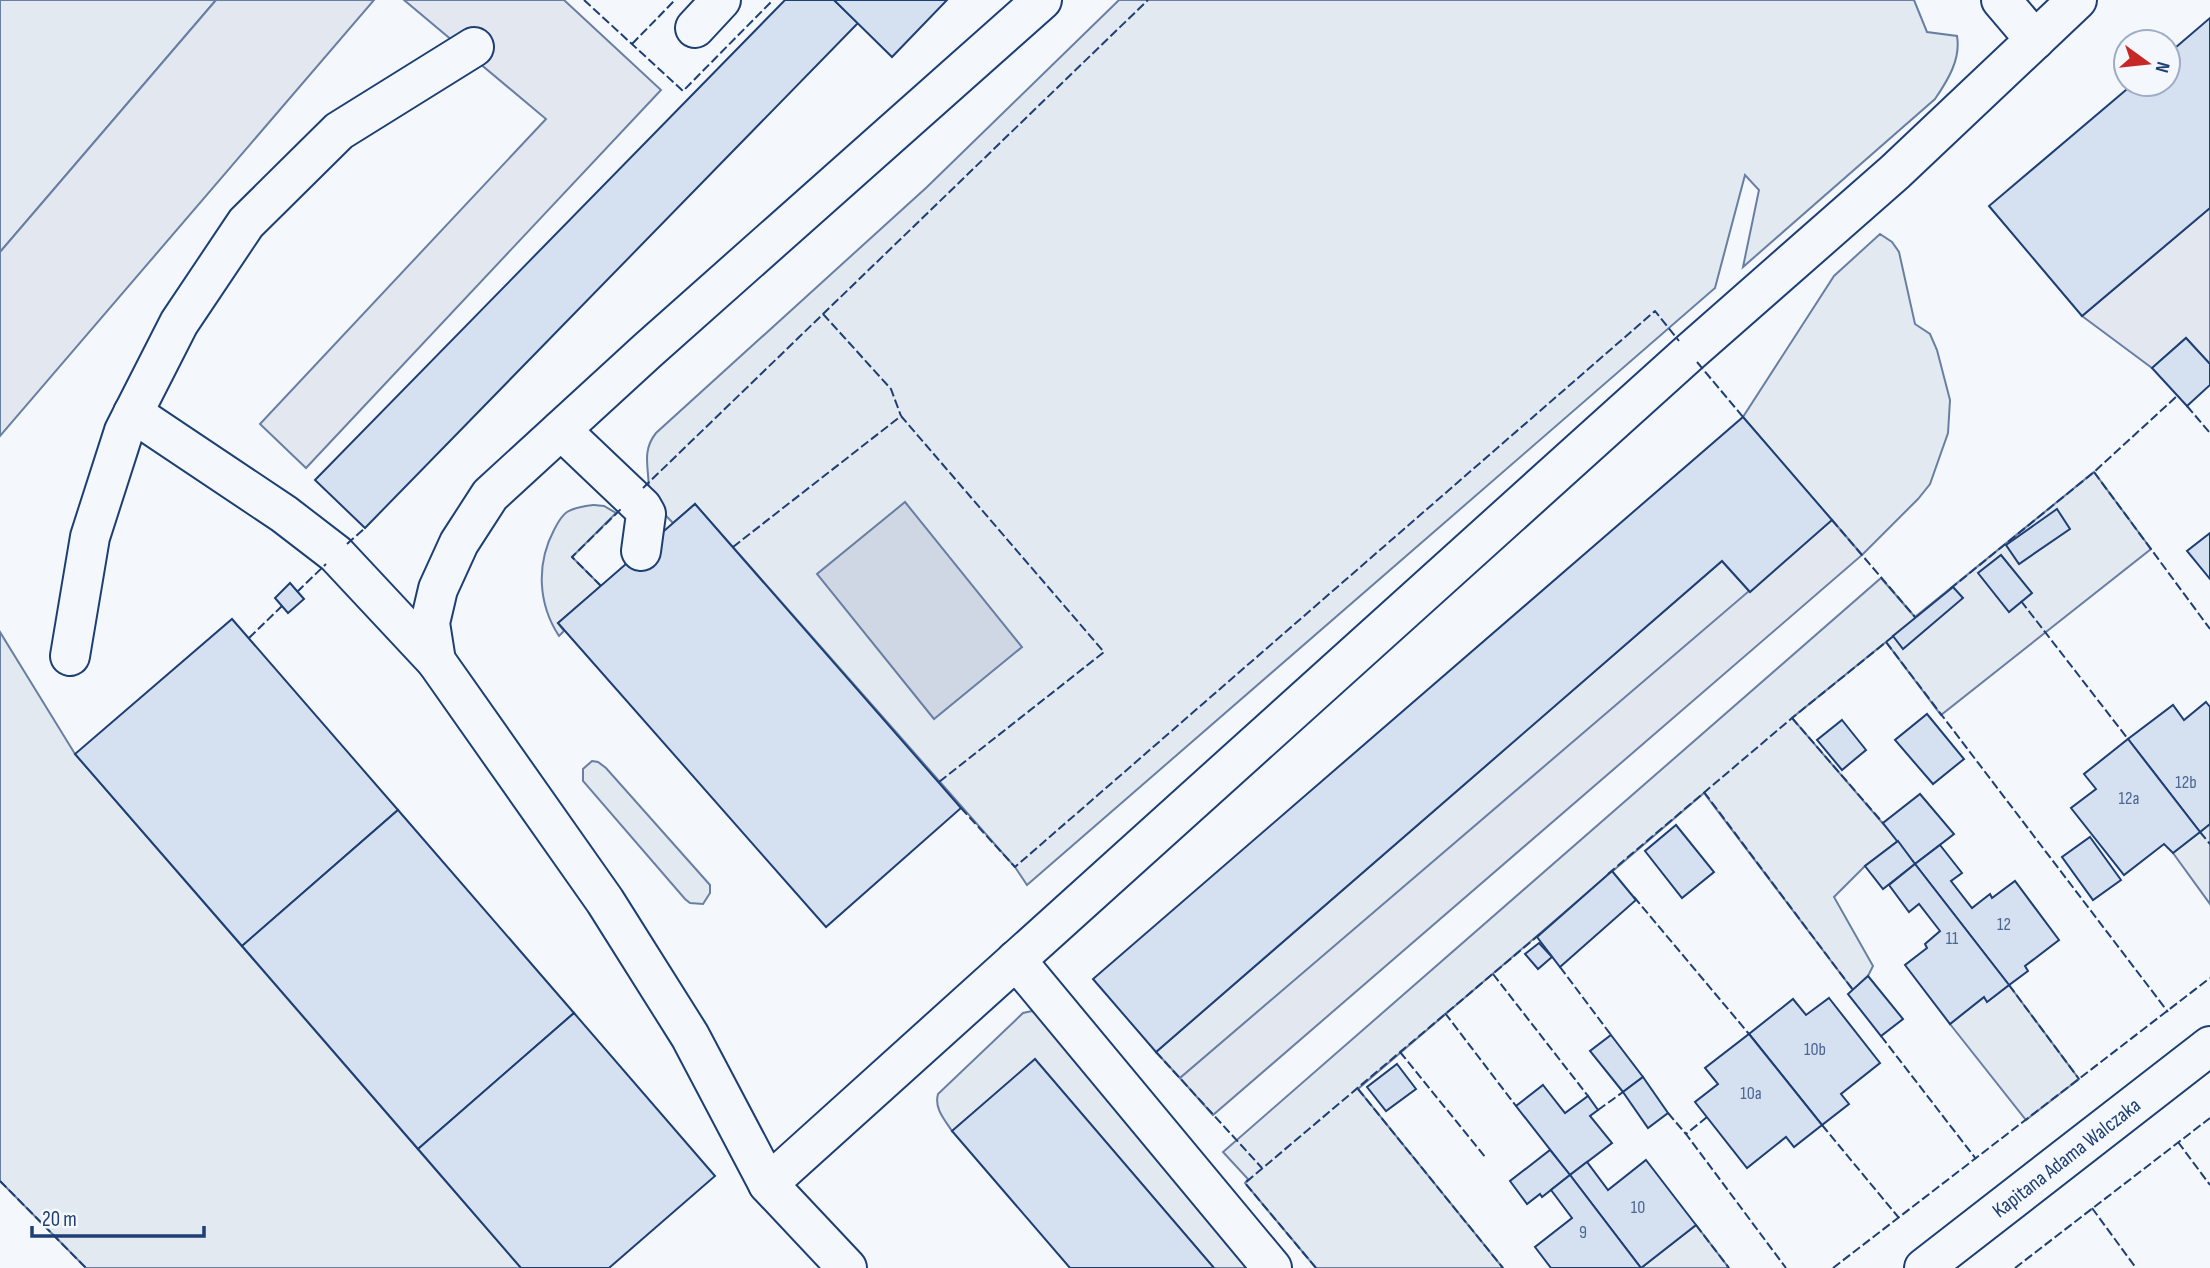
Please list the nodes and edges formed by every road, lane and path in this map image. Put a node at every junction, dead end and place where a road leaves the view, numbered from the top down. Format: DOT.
graph roads {
  1 [pos="721,0"];
  2 [pos="1042,0"];
  3 [pos="2001,0"];
  4 [pos="2077,0"];
  5 [pos="695,27"];
  6 [pos="2035,40"];
  7 [pos="474,47"];
  8 [pos="133,412"];
  9 [pos="561,430"];
  10 [pos="641,551"];
  11 [pos="70,656"];
  12 [pos="436,661"];
  13 [pos="1016,960"];
  14 [pos="2210,1046"];
  15 [pos="768,1184"];
  16 [pos="847,1268"];
  17 [pos="1272,1268"];
  18 [pos="1924,1268"];
  1 -- 5 [label="street"];
  2 -- 9 [label="street"];
  3 -- 6 [label="street"];
  4 -- 6 [label="street"];
  6 -- 13 [label="street"];
  7 -- 8 [label="street"];
  8 -- 11 [label="street"];
  8 -- 12 [label="street"];
  9 -- 10 [label="street"];
  9 -- 12 [label="street"];
  12 -- 15 [label="street"];
  13 -- 15 [label="street"];
  13 -- 17 [label="street"];
  14 -- 18 [label="street, Kapitana Adama Walczaka"];
  15 -- 16 [label="street"];
}
